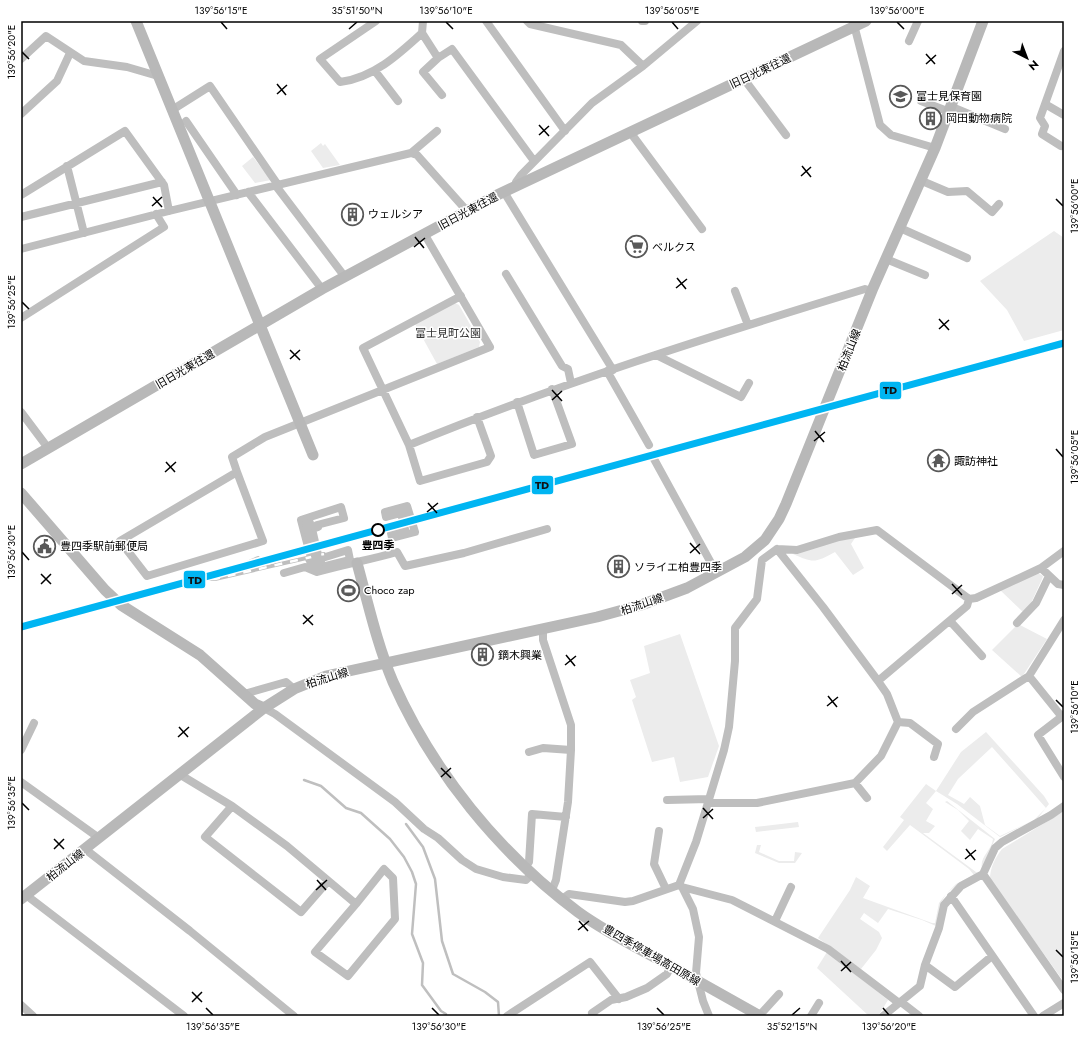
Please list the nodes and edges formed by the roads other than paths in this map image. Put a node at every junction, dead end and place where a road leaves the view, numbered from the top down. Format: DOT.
graph roads {
  1 [pos="136,21"];
  2 [pos="376,21"];
  3 [pos="423,21"];
  4 [pos="486,21"];
  5 [pos="527,21"];
  6 [pos="642,21"];
  7 [pos="645,21"];
  8 [pos="697,21"];
  9 [pos="866,21"];
  10 [pos="918,21"];
  11 [pos="983,21"];
  12 [pos="854,24"];
  13 [pos="422,33"];
  14 [pos="909,41"];
  15 [pos="1064,51"];
  16 [pos="70,53"];
  17 [pos="438,58"];
  18 [pos="21,59"];
  19 [pos="643,66"];
  20 [pos="375,71"];
  21 [pos="158,76"];
  22 [pos="744,79"];
  23 [pos="442,95"];
  24 [pos="398,101"];
  25 [pos="921,101"];
  26 [pos="1045,104"];
  27 [pos="172,110"];
  28 [pos="951,110"];
  29 [pos="22,111"];
  30 [pos="1064,115"];
  31 [pos="186,121"];
  32 [pos="1005,130"];
  33 [pos="437,131"];
  34 [pos="565,131"];
  35 [pos="630,132"];
  36 [pos="786,135"];
  37 [pos="1060,146"];
  38 [pos="936,148"];
  39 [pos="411,153"];
  40 [pos="534,161"];
  41 [pos="67,166"];
  42 [pos="922,181"];
  43 [pos="162,182"];
  44 [pos="518,185"];
  45 [pos="277,186"];
  46 [pos="248,192"];
  47 [pos="504,192"];
  48 [pos="21,195"];
  49 [pos="237,195"];
  50 [pos="211,201"];
  51 [pos="76,203"];
  52 [pos="999,204"];
  53 [pos="169,211"];
  54 [pos="467,212"];
  55 [pos="156,214"];
  56 [pos="21,217"];
  57 [pos="900,228"];
  58 [pos="702,229"];
  59 [pos="84,233"];
  60 [pos="425,235"];
  61 [pos="21,249"];
  62 [pos="967,258"];
  63 [pos="886,259"];
  64 [pos="506,274"];
  65 [pos="925,275"];
  66 [pos="345,277"];
  67 [pos="322,289"];
  68 [pos="735,291"];
  69 [pos="872,291"];
  70 [pos="461,296"];
  71 [pos="21,318"];
  72 [pos="260,325"];
  73 [pos="748,325"];
  74 [pos="656,355"];
  75 [pos="610,370"];
  76 [pos="571,383"];
  77 [pos="748,383"];
  78 [pos="552,389"];
  79 [pos="384,390"];
  80 [pos="517,402"];
  81 [pos="21,412"];
  82 [pos="477,417"];
  83 [pos="300,423"];
  84 [pos="409,445"];
  85 [pos="649,445"];
  86 [pos="48,448"];
  87 [pos="313,455"];
  88 [pos="654,459"];
  89 [pos="21,464"];
  90 [pos="237,472"];
  91 [pos="21,493"];
  92 [pos="401,510"];
  93 [pos="385,512"];
  94 [pos="310,523"];
  95 [pos="547,529"];
  96 [pos="406,532"];
  97 [pos="777,549"];
  98 [pos="348,550"];
  99 [pos="754,550"];
  100 [pos="1064,551"];
  101 [pos="762,560"];
  102 [pos="321,562"];
  103 [pos="357,563"];
  104 [pos="1041,568"];
  105 [pos="716,572"];
  106 [pos="284,573"];
  107 [pos="1049,576"];
  108 [pos="1064,585"];
  109 [pos="968,599"];
  110 [pos="1064,620"];
  111 [pos="950,621"];
  112 [pos="1017,623"];
  113 [pos="542,629"];
  114 [pos="982,656"];
  115 [pos="386,663"];
  116 [pos="1029,676"];
  117 [pos="878,681"];
  118 [pos="294,689"];
  119 [pos="244,694"];
  120 [pos="264,708"];
  121 [pos="1063,716"];
  122 [pos="898,722"];
  123 [pos="34,723"];
  124 [pos="956,729"];
  125 [pos="21,750"];
  126 [pos="571,750"];
  127 [pos="529,752"];
  128 [pos="934,757"];
  129 [pos="179,774"];
  130 [pos="1064,777"];
  131 [pos="21,782"];
  132 [pos="855,783"];
  133 [pos="867,798"];
  134 [pos="667,800"];
  135 [pos="709,801"];
  136 [pos="232,806"];
  137 [pos="1064,806"];
  138 [pos="566,817"];
  139 [pos="659,831"];
  140 [pos="99,838"];
  141 [pos="85,849"];
  142 [pos="529,870"];
  143 [pos="983,874"];
  144 [pos="328,881"];
  145 [pos="681,886"];
  146 [pos="791,887"];
  147 [pos="666,889"];
  148 [pos="552,890"];
  149 [pos="950,896"];
  150 [pos="24,897"];
  151 [pos="562,899"];
  152 [pos="356,904"];
  153 [pos="775,921"];
  154 [pos="992,956"];
  155 [pos="925,965"];
  156 [pos="671,966"];
  157 [pos="697,981"];
  158 [pos="1064,990"];
  159 [pos="778,994"];
  160 [pos="619,999"];
  161 [pos="819,1003"];
  162 [pos="900,1003"];
  163 [pos="1064,1003"];
  164 [pos="21,1005"];
  165 [pos="33,1016"];
  166 [pos="184,1016"];
  167 [pos="294,1016"];
  168 [pos="507,1016"];
  169 [pos="594,1016"];
  170 [pos="709,1016"];
  171 [pos="759,1016"];
  172 [pos="812,1016"];
  173 [pos="883,1016"];
  174 [pos="919,1016"];
  175 [pos="1034,1016"];
  176 [pos="1043,1016"];
  1 -- 21 [label="main road"];
  2 -- 20 [label="street"];
  3 -- 13 [label="street"];
  4 -- 34 [label="street"];
  5 -- 19 [label="street"];
  6 -- 7 [label="street"];
  8 -- 19 [label="street"];
  9 -- 12 [label="main road, 旧日光東往還"];
  10 -- 14 [label="street"];
  11 -- 28 [label="main road, 柏流山線"];
  12 -- 22 [label="main road, 旧日光東往還"];
  12 -- 38 [label="street"];
  13 -- 17 [label="street"];
  13 -- 20 [label="street"];
  15 -- 26 [label="street"];
  16 -- 18 [label="street"];
  16 -- 21 [label="street"];
  16 -- 29 [label="street"];
  17 -- 23 [label="street"];
  17 -- 40 [label="street"];
  19 -- 34 [label="street"];
  20 -- 24 [label="street"];
  21 -- 27 [label="main road"];
  22 -- 35 [label="main road, 旧日光東往還"];
  22 -- 36 [label="street"];
  25 -- 28 [label="street"];
  26 -- 30 [label="street"];
  26 -- 37 [label="street"];
  27 -- 45 [label="street"];
  27 -- 50 [label="main road"];
  28 -- 32 [label="street"];
  28 -- 38 [label="main road, 柏流山線"];
  31 -- 49 [label="street"];
  33 -- 39 [label="street"];
  34 -- 40 [label="street"];
  35 -- 44 [label="main road, 旧日光東往還"];
  35 -- 58 [label="street"];
  38 -- 42 [label="main road, 柏流山線"];
  39 -- 45 [label="street"];
  39 -- 54 [label="street"];
  40 -- 44 [label="street"];
  41 -- 43 [label="street"];
  41 -- 48 [label="street"];
  41 -- 51 [label="street"];
  42 -- 52 [label="street"];
  42 -- 57 [label="main road, 柏流山線"];
  43 -- 51 [label="street"];
  43 -- 53 [label="street"];
  44 -- 47 [label="main road, 旧日光東往還"];
  45 -- 46 [label="street"];
  45 -- 66 [label="street"];
  46 -- 49 [label="street"];
  46 -- 67 [label="street"];
  47 -- 54 [label="main road, 旧日光東往還"];
  47 -- 75 [label="street"];
  49 -- 50 [label="street"];
  50 -- 53 [label="street"];
  50 -- 72 [label="main road"];
  51 -- 56 [label="street"];
  51 -- 59 [label="street"];
  53 -- 55 [label="street"];
  54 -- 60 [label="main road, 旧日光東往還"];
  55 -- 59 [label="street"];
  55 -- 71 [label="street"];
  57 -- 62 [label="street"];
  57 -- 63 [label="main road, 柏流山線"];
  59 -- 61 [label="street"];
  60 -- 66 [label="main road, 旧日光東往還"];
  60 -- 70 [label="street"];
  63 -- 65 [label="street"];
  63 -- 69 [label="main road, 柏流山線"];
  64 -- 76 [label="street"];
  66 -- 67 [label="main road, 旧日光東往還"];
  67 -- 72 [label="main road, 旧日光東往還"];
  68 -- 73 [label="street"];
  69 -- 73 [label="street"];
  69 -- 99 [label="main road, 柏流山線"];
  70 -- 79 [label="street"];
  70 -- 79 [label="street"];
  72 -- 83 [label="main road"];
  72 -- 86 [label="main road, 旧日光東往還"];
  73 -- 74 [label="street"];
  74 -- 75 [label="street"];
  74 -- 77 [label="street"];
  75 -- 76 [label="street"];
  75 -- 85 [label="street"];
  76 -- 78 [label="street"];
  78 -- 80 [label="street"];
  78 -- 80 [label="street"];
  79 -- 83 [label="street"];
  79 -- 84 [label="street"];
  80 -- 82 [label="street"];
  81 -- 86 [label="street"];
  82 -- 84 [label="street"];
  82 -- 84 [label="street"];
  83 -- 87 [label="main road"];
  83 -- 90 [label="street"];
  86 -- 89 [label="main road, 旧日光東往還"];
  88 -- 105 [label="street"];
  90 -- 90 [label="street"];
  91 -- 119 [label="main road"];
  92 -- 96 [label="street"];
  93 -- 93 [label="street"];
  94 -- 102 [label="street, bridge"];
  95 -- 103 [label="street"];
  97 -- 101 [label="street"];
  97 -- 109 [label="street"];
  97 -- 117 [label="street"];
  98 -- 98 [label="street"];
  99 -- 101 [label="street"];
  99 -- 105 [label="main road, 柏流山線"];
  100 -- 104 [label="street"];
  101 -- 135 [label="street"];
  103 -- 106 [label="street"];
  103 -- 115 [label="main road, 豊四季停車場高田原線"];
  104 -- 107 [label="street"];
  104 -- 109 [label="street"];
  105 -- 113 [label="main road, 柏流山線"];
  107 -- 108 [label="street"];
  107 -- 112 [label="street"];
  109 -- 111 [label="street"];
  110 -- 116 [label="street"];
  111 -- 114 [label="street"];
  111 -- 117 [label="street"];
  113 -- 115 [label="main road, 柏流山線"];
  113 -- 126 [label="street"];
  115 -- 118 [label="main road, 柏流山線"];
  115 -- 142 [label="main road, 豊四季停車場高田原線"];
  116 -- 121 [label="street"];
  116 -- 124 [label="street"];
  117 -- 122 [label="street"];
  118 -- 119 [label="street"];
  118 -- 120 [label="main road, 柏流山線"];
  119 -- 120 [label="main road"];
  120 -- 129 [label="main road, 柏流山線"];
  120 -- 142 [label="street"];
  121 -- 130 [label="street"];
  122 -- 128 [label="street"];
  122 -- 132 [label="street"];
  123 -- 125 [label="street"];
  126 -- 127 [label="street"];
  126 -- 138 [label="street"];
  129 -- 136 [label="street"];
  129 -- 140 [label="main road, 柏流山線"];
  131 -- 140 [label="street"];
  132 -- 133 [label="street"];
  132 -- 135 [label="street"];
  134 -- 135 [label="street"];
  135 -- 145 [label="street"];
  136 -- 144 [label="street"];
  136 -- 144 [label="street"];
  137 -- 143 [label="street"];
  138 -- 142 [label="street"];
  138 -- 148 [label="street"];
  139 -- 147 [label="street"];
  140 -- 141 [label="main road, 柏流山線"];
  141 -- 150 [label="main road, 柏流山線"];
  141 -- 167 [label="street"];
  142 -- 148 [label="main road, 豊四季停車場高田原線"];
  143 -- 149 [label="street"];
  143 -- 158 [label="street"];
  144 -- 152 [label="street"];
  145 -- 147 [label="street"];
  145 -- 153 [label="street"];
  145 -- 157 [label="street"];
  146 -- 153 [label="street"];
  147 -- 151 [label="street"];
  148 -- 151 [label="main road, 豊四季停車場高田原線"];
  149 -- 154 [label="street"];
  149 -- 155 [label="street"];
  150 -- 166 [label="street"];
  151 -- 156 [label="main road, 豊四季停車場高田原線"];
  152 -- 152 [label="street"];
  153 -- 162 [label="street"];
  154 -- 155 [label="street"];
  154 -- 175 [label="street"];
  155 -- 162 [label="street"];
  156 -- 157 [label="main road, 豊四季停車場高田原線"];
  156 -- 160 [label="street"];
  157 -- 170 [label="street"];
  157 -- 171 [label="main road, 豊四季停車場高田原線"];
  159 -- 171 [label="street"];
  160 -- 168 [label="street"];
  160 -- 169 [label="street"];
  161 -- 172 [label="street"];
  162 -- 173 [label="street"];
  162 -- 174 [label="street"];
  163 -- 176 [label="street"];
  164 -- 165 [label="street"];
}
